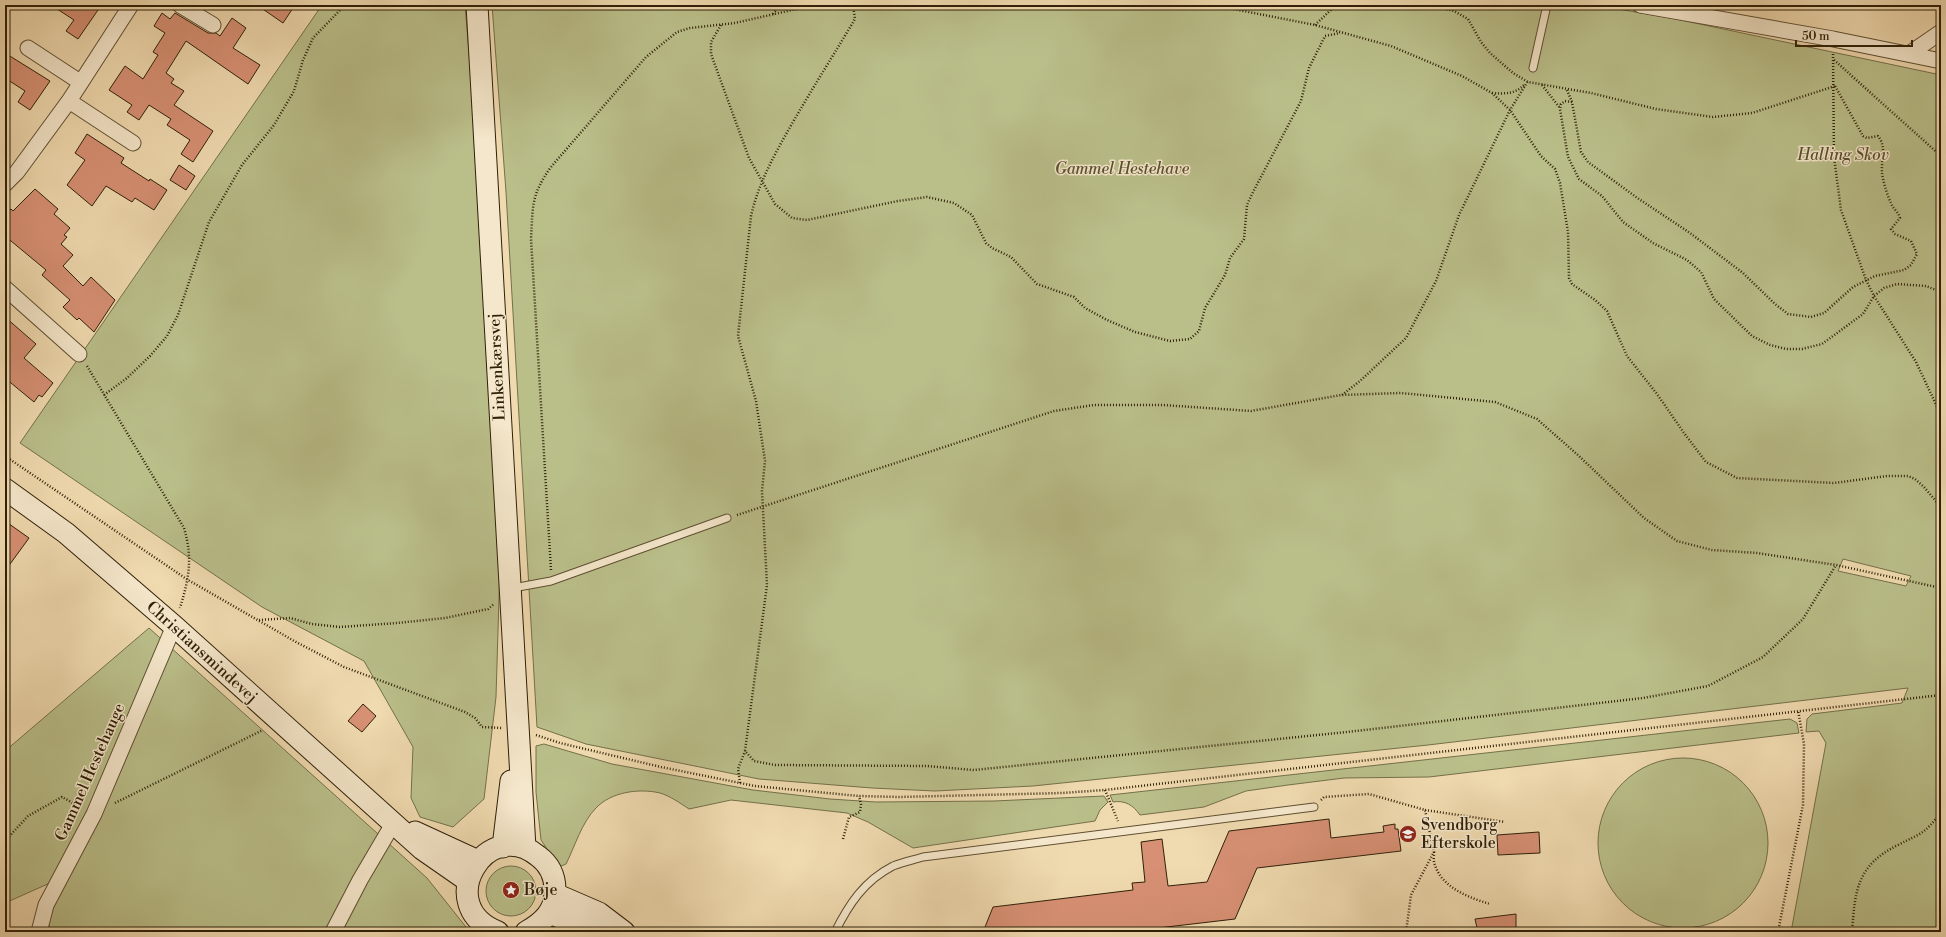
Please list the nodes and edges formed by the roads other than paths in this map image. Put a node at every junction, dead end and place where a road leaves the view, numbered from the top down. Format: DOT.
graph roads {
  1 [pos="131,5"];
  2 [pos="180,5"];
  3 [pos="477,5"];
  4 [pos="1547,5"];
  5 [pos="1640,5"];
  6 [pos="213,25"];
  7 [pos="1941,32"];
  8 [pos="28,48"];
  9 [pos="1909,54"];
  10 [pos="1941,61"];
  11 [pos="1533,68"];
  12 [pos="80,82"];
  13 [pos="69,101"];
  14 [pos="133,143"];
  15 [pos="5,184"];
  16 [pos="5,288"];
  17 [pos="79,354"];
  18 [pos="5,489"];
  19 [pos="727,518"];
  20 [pos="509,588"];
  21 [pos="174,626"];
  22 [pos="518,729"];
  23 [pos="1314,807"];
  24 [pos="394,822"];
  25 [pos="503,846"];
  26 [pos="525,848"];
  27 [pos="478,861"];
  28 [pos="468,881"];
  29 [pos="552,904"];
  30 [pos="39,932"];
  31 [pos="333,932"];
  32 [pos="498,932"];
  33 [pos="526,932"];
  34 [pos="598,932"];
  35 [pos="624,932"];
  36 [pos="835,932"];
  1 -- 12 [label="street"];
  2 -- 6 [label="street"];
  3 -- 20 [label="street, Linkenkærsvej"];
  4 -- 11 [label="lane"];
  5 -- 9 [label="street"];
  7 -- 9 [label="street"];
  8 -- 12 [label="street"];
  9 -- 10 [label="street"];
  12 -- 13 [label="street"];
  13 -- 14 [label="street"];
  13 -- 15 [label="street"];
  16 -- 17 [label="street"];
  18 -- 21 [label="street, Christiansmindevej"];
  19 -- 20 [label="lane"];
  20 -- 22 [label="street, Linkenkærsvej"];
  21 -- 24 [label="street, Christiansmindevej"];
  21 -- 30 [label="street, Gammel Hestehauge"];
  22 -- 25 [label="street, Linkenkærsvej"];
  22 -- 26 [label="street, Linkenkærsvej"];
  23 -- 36 [label="lane"];
  24 -- 27 [label="street, Christiansmindevej"];
  24 -- 28 [label="street, Christiansmindevej"];
  24 -- 31 [label="street"];
  25 -- 26 [label="street"];
  25 -- 27 [label="street"];
  26 -- 29 [label="street"];
  27 -- 28 [label="street"];
  28 -- 32 [label="street"];
  29 -- 33 [label="street"];
  29 -- 34 [label="street"];
  29 -- 35 [label="street"];
}
